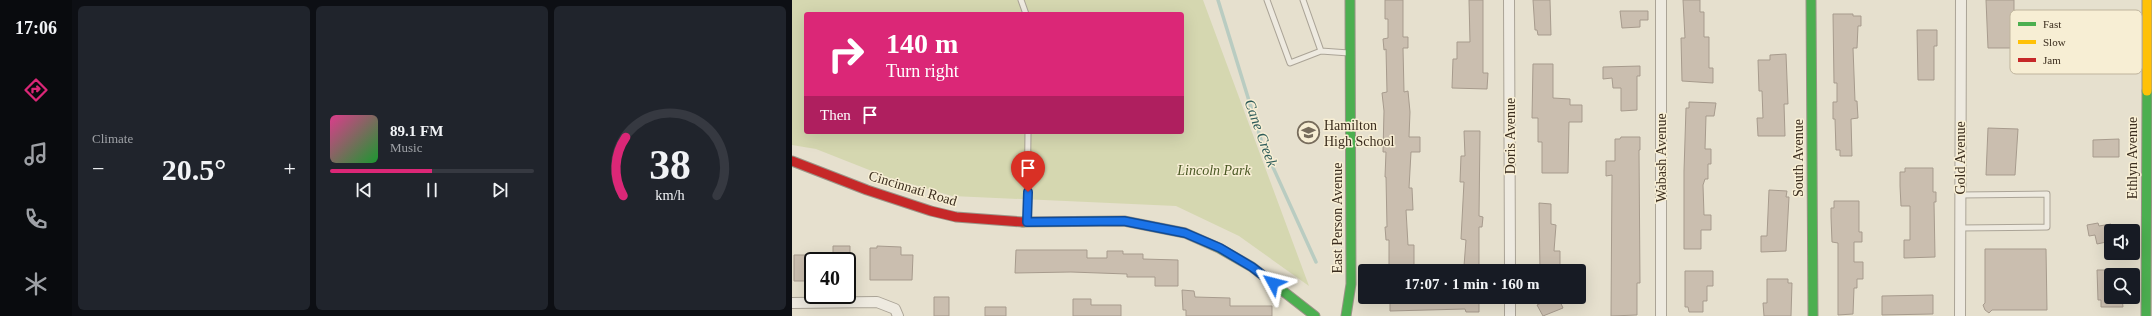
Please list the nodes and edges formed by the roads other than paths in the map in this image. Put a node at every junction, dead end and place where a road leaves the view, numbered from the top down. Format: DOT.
graph roads {
  1 [pos="1021,0"];
  2 [pos="1267,0"];
  3 [pos="1303,0"];
  4 [pos="1350,0"];
  5 [pos="1510,0"];
  6 [pos="1661,0"];
  7 [pos="1811,0"];
  8 [pos="1961,0"];
  9 [pos="2147,0"];
  10 [pos="1025,12"];
  11 [pos="1321,51"];
  12 [pos="1350,53"];
  13 [pos="1028,134"];
  14 [pos="792,161"];
  15 [pos="1960,195"];
  16 [pos="1027,222"];
  17 [pos="1960,228"];
  18 [pos="1510,264"];
  19 [pos="792,303"];
  20 [pos="1510,304"];
  21 [pos="898,316"];
  22 [pos="1315,316"];
  23 [pos="1346,316"];
  24 [pos="1510,316"];
  25 [pos="1661,316"];
  26 [pos="1813,316"];
  27 [pos="1960,316"];
  28 [pos="2146,316"];
  1 -- 10 [label="lane"];
  2 -- 11 [label="lane"];
  3 -- 11 [label="lane"];
  4 -- 12 [label="street, East Person Avenue"];
  5 -- 18 [label="street, Doris Avenue"];
  6 -- 25 [label="street, Wabash Avenue"];
  7 -- 26 [label="street, South Avenue"];
  8 -- 15 [label="street, Gold Avenue"];
  9 -- 28 [label="street, Ethlyn Avenue"];
  11 -- 12 [label="lane"];
  12 -- 23 [label="street, East Person Avenue"];
  13 -- 16 [label="lane"];
  14 -- 16 [label="street, Cincinnati Road"];
  15 -- 17 [label="street, Gold Avenue"];
  15 -- 17 [label="lane"];
  16 -- 22 [label="street, Cincinnati Road"];
  17 -- 27 [label="street, Gold Avenue"];
  19 -- 21 [label="street"];
  20 -- 24 [label="street"];
}
